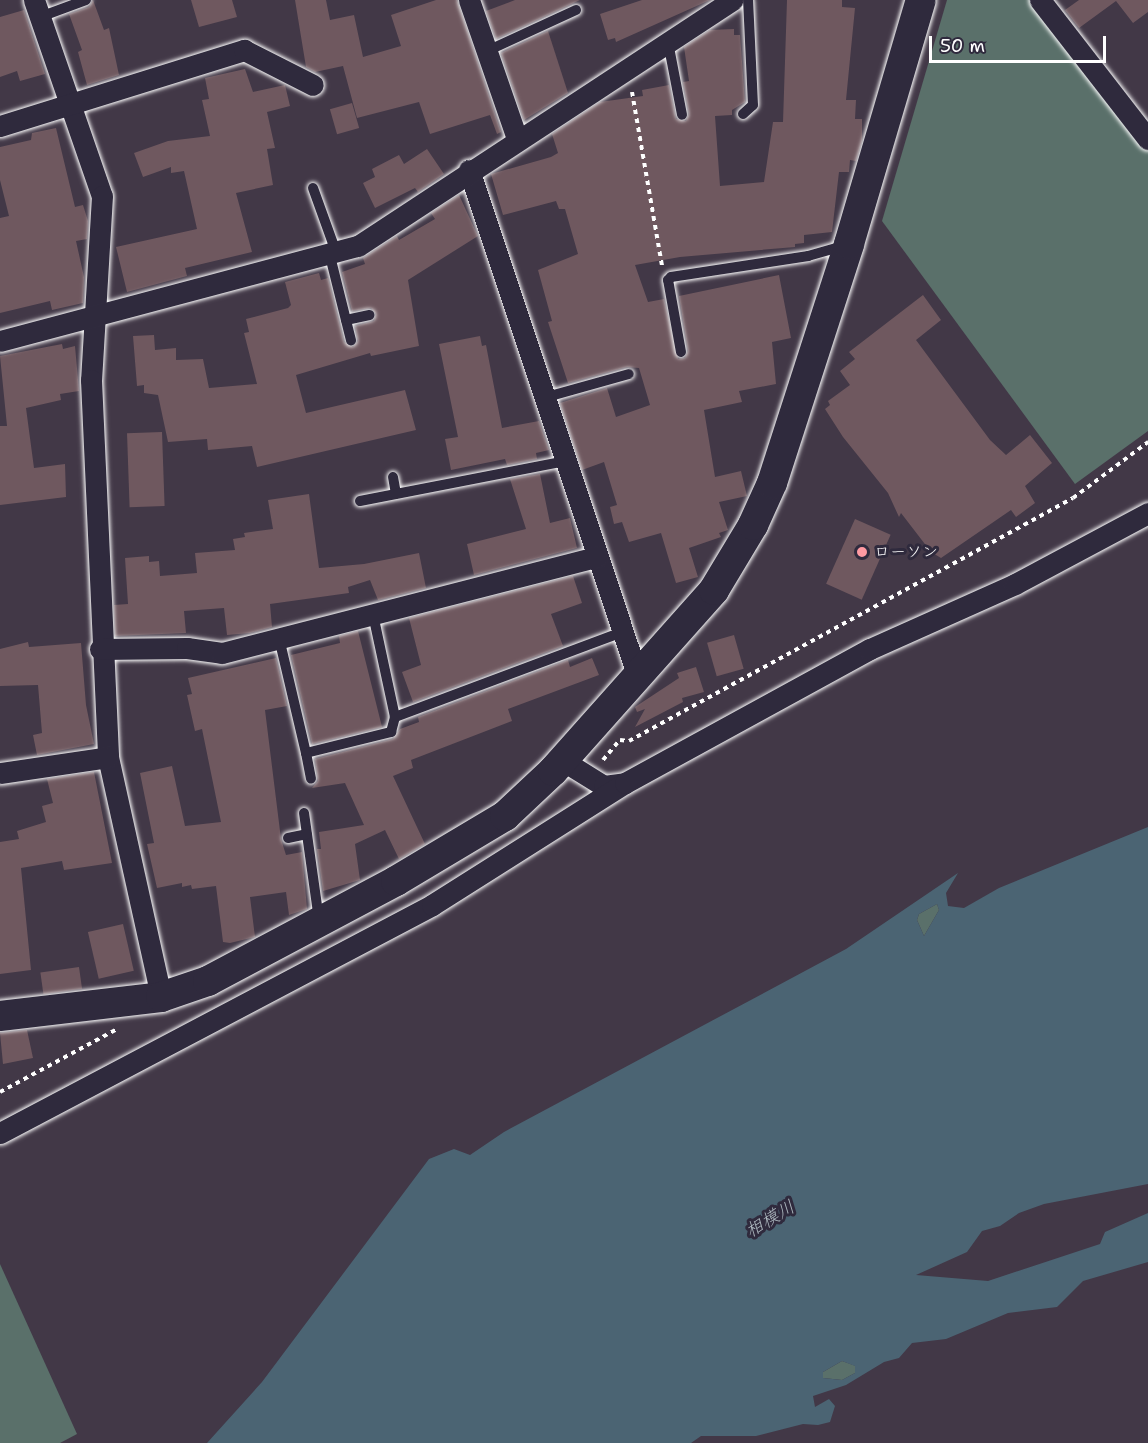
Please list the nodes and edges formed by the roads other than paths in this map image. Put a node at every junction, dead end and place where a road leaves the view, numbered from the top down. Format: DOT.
graph roads {
  1 [pos="86,0"];
  2 [pos="470,0"];
  3 [pos="733,0"];
  4 [pos="748,0"];
  5 [pos="921,0"];
  6 [pos="1040,0"];
  7 [pos="37,8"];
  8 [pos="576,10"];
  9 [pos="668,42"];
  10 [pos="487,51"];
  11 [pos="313,85"];
  12 [pos="71,105"];
  13 [pos="743,114"];
  14 [pos="682,115"];
  15 [pos="0,126"];
  16 [pos="517,139"];
  17 [pos="1148,139"];
  18 [pos="469,170"];
  19 [pos="313,188"];
  20 [pos="849,244"];
  21 [pos="333,254"];
  22 [pos="369,315"];
  23 [pos="96,316"];
  24 [pos="346,320"];
  25 [pos="351,340"];
  26 [pos="0,341"];
  27 [pos="681,352"];
  28 [pos="629,374"];
  29 [pos="543,398"];
  30 [pos="565,461"];
  31 [pos="393,477"];
  32 [pos="396,494"];
  33 [pos="360,501"];
  34 [pos="1148,513"];
  35 [pos="597,557"];
  36 [pos="373,614"];
  37 [pos="622,632"];
  38 [pos="279,638"];
  39 [pos="100,649"];
  40 [pos="638,677"];
  41 [pos="395,717"];
  42 [pos="306,753"];
  43 [pos="108,757"];
  44 [pos="562,760"];
  45 [pos="0,773"];
  46 [pos="311,779"];
  47 [pos="625,783"];
  48 [pos="304,813"];
  49 [pos="307,834"];
  50 [pos="288,837"];
  51 [pos="319,922"];
  52 [pos="161,997"];
  53 [pos="0,1016"];
  54 [pos="0,1133"];
  1 -- 7 [label="lane"];
  2 -- 10 [label="street"];
  3 -- 9 [label="street"];
  4 -- 13 [label="lane"];
  5 -- 20 [label="street"];
  6 -- 17 [label="street"];
  7 -- 12 [label="street"];
  8 -- 10 [label="lane"];
  9 -- 14 [label="lane"];
  9 -- 16 [label="street"];
  10 -- 16 [label="street"];
  11 -- 12 [label="street"];
  12 -- 15 [label="street"];
  12 -- 23 [label="street"];
  16 -- 18 [label="street"];
  18 -- 21 [label="street"];
  18 -- 29 [label="street"];
  19 -- 21 [label="lane"];
  20 -- 27 [label="lane"];
  20 -- 40 [label="street"];
  21 -- 23 [label="street"];
  21 -- 24 [label="lane"];
  22 -- 24 [label="lane"];
  23 -- 26 [label="street"];
  23 -- 39 [label="street"];
  24 -- 25 [label="lane"];
  28 -- 29 [label="lane"];
  29 -- 30 [label="street"];
  30 -- 32 [label="lane"];
  30 -- 35 [label="street"];
  31 -- 32 [label="lane"];
  32 -- 33 [label="lane"];
  34 -- 47 [label="street"];
  35 -- 36 [label="street"];
  35 -- 37 [label="street"];
  36 -- 38 [label="street"];
  36 -- 41 [label="lane"];
  37 -- 40 [label="street"];
  37 -- 41 [label="lane"];
  38 -- 39 [label="street"];
  38 -- 42 [label="lane"];
  39 -- 43 [label="street"];
  40 -- 44 [label="street"];
  41 -- 42 [label="lane"];
  42 -- 46 [label="lane"];
  43 -- 45 [label="street"];
  43 -- 52 [label="street"];
  44 -- 47 [label="street"];
  44 -- 51 [label="street"];
  47 -- 54 [label="street"];
  48 -- 49 [label="lane"];
  49 -- 50 [label="lane"];
  49 -- 51 [label="lane"];
  51 -- 52 [label="street"];
  52 -- 53 [label="street"];
}
